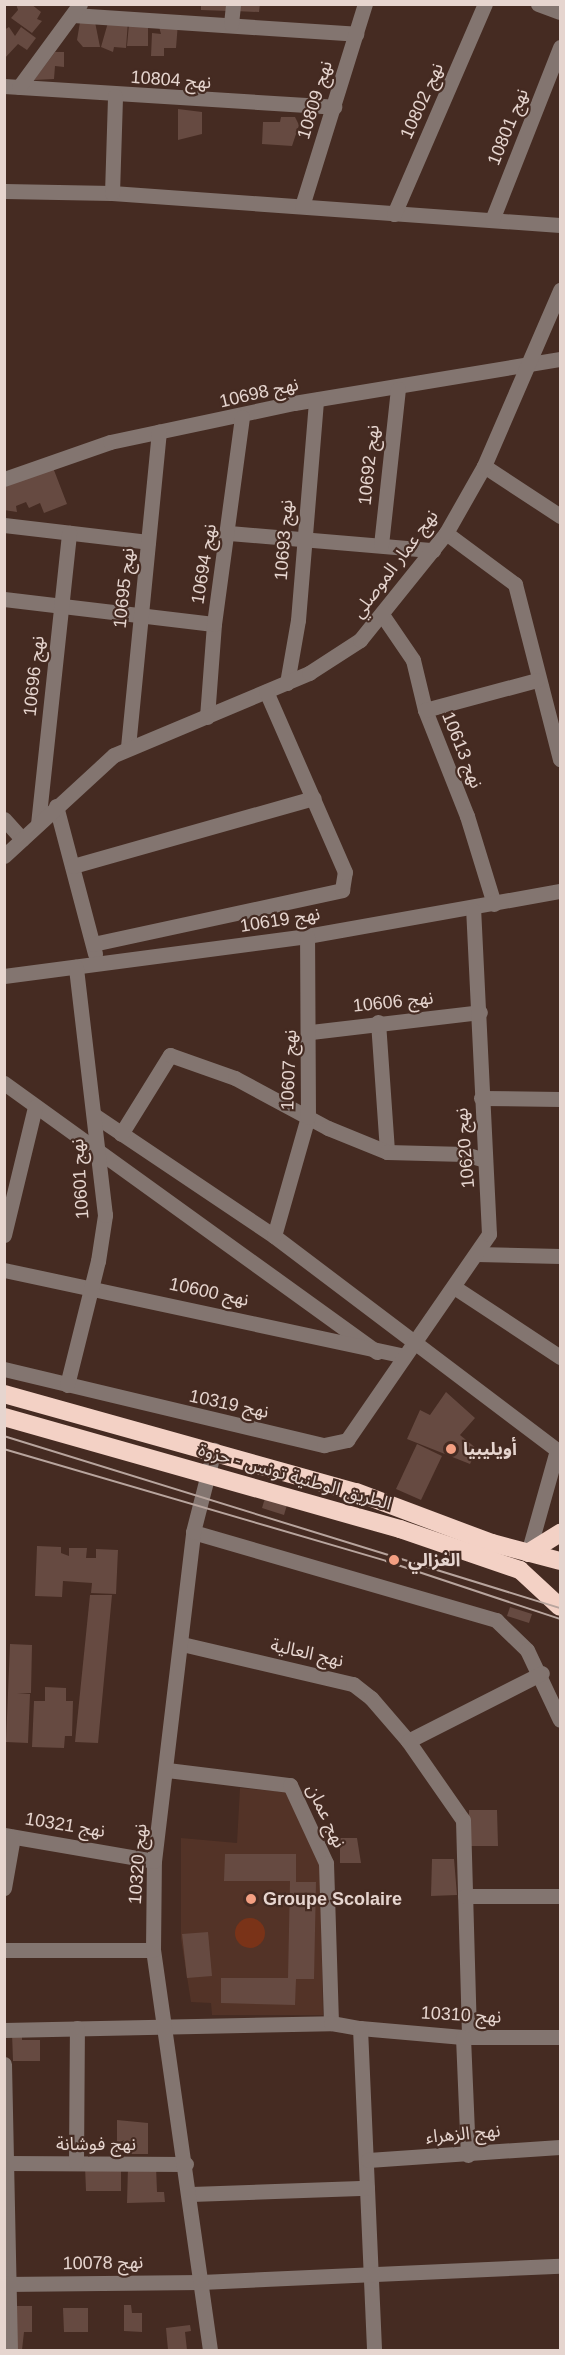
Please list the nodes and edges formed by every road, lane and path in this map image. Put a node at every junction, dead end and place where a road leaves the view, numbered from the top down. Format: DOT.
graph roads {
  1 [pos="232,4"];
  2 [pos="365,4"];
  3 [pos="485,4"];
  4 [pos="538,4"];
  5 [pos="76,10"];
  6 [pos="561,12"];
  7 [pos="231,24"];
  8 [pos="356,34"];
  9 [pos="561,48"];
  10 [pos="12,86"];
  11 [pos="115,96"];
  12 [pos="334,107"];
  13 [pos="4,191"];
  14 [pos="112,193"];
  15 [pos="302,206"];
  16 [pos="394,214"];
  17 [pos="492,220"];
  18 [pos="561,225"];
  19 [pos="561,290"];
  20 [pos="561,359"];
  21 [pos="526,363"];
  22 [pos="398,389"];
  23 [pos="316,400"];
  24 [pos="242,417"];
  25 [pos="159,432"];
  26 [pos="484,466"];
  27 [pos="4,479"];
  28 [pos="561,516"];
  29 [pos="4,525"];
  30 [pos="69,533"];
  31 [pos="229,533"];
  32 [pos="446,533"];
  33 [pos="305,541"];
  34 [pos="148,542"];
  35 [pos="381,545"];
  36 [pos="433,550"];
  37 [pos="4,599"];
  38 [pos="61,607"];
  39 [pos="141,616"];
  40 [pos="383,616"];
  41 [pos="214,624"];
  42 [pos="537,680"];
  43 [pos="287,683"];
  44 [pos="266,691"];
  45 [pos="425,710"];
  46 [pos="207,717"];
  47 [pos="556,725"];
  48 [pos="128,747"];
  49 [pos="561,759"];
  50 [pos="314,798"];
  51 [pos="56,806"];
  52 [pos="4,819"];
  53 [pos="38,824"];
  54 [pos="22,839"];
  55 [pos="4,856"];
  56 [pos="73,866"];
  57 [pos="561,891"];
  58 [pos="494,904"];
  59 [pos="473,910"];
  60 [pos="307,936"];
  61 [pos="93,944"];
  62 [pos="76,967"];
  63 [pos="98,967"];
  64 [pos="4,976"];
  65 [pos="480,1012"];
  66 [pos="378,1022"];
  67 [pos="311,1032"];
  68 [pos="4,1083"];
  69 [pos="480,1098"];
  70 [pos="561,1100"];
  71 [pos="35,1107"];
  72 [pos="94,1115"];
  73 [pos="308,1117"];
  74 [pos="121,1134"];
  75 [pos="387,1152"];
  76 [pos="98,1153"];
  77 [pos="485,1160"];
  78 [pos="4,1235"];
  79 [pos="274,1236"];
  80 [pos="477,1254"];
  81 [pos="561,1256"];
  82 [pos="4,1270"];
  83 [pos="454,1287"];
  84 [pos="91,1288"];
  85 [pos="416,1340"];
  86 [pos="377,1352"];
  87 [pos="404,1356"];
  88 [pos="561,1358"];
  89 [pos="4,1369"];
  90 [pos="67,1385"];
  91 [pos="4,1394"];
  92 [pos="4,1417"];
  93 [pos="559,1448"];
  94 [pos="214,1450"];
  95 [pos="208,1474"];
  96 [pos="193,1532"];
  97 [pos="561,1533"];
  98 [pos="528,1553"];
  99 [pos="561,1561"];
  100 [pos="561,1607"];
  101 [pos="182,1644"];
  102 [pos="542,1673"];
  103 [pos="561,1720"];
  104 [pos="404,1738"];
  105 [pos="167,1770"];
  106 [pos="9,1836"];
  107 [pos="154,1861"];
  108 [pos="4,1888"];
  109 [pos="465,1896"];
  110 [pos="561,1896"];
  111 [pos="4,1950"];
  112 [pos="153,1950"];
  113 [pos="331,2023"];
  114 [pos="167,2025"];
  115 [pos="76,2028"];
  116 [pos="360,2028"];
  117 [pos="4,2030"];
  118 [pos="466,2037"];
  119 [pos="561,2037"];
  120 [pos="4,2064"];
  121 [pos="561,2146"];
  122 [pos="468,2155"];
  123 [pos="368,2160"];
  124 [pos="7,2163"];
  125 [pos="76,2163"];
  126 [pos="186,2164"];
  127 [pos="6,2179"];
  128 [pos="367,2188"];
  129 [pos="190,2194"];
  130 [pos="561,2266"];
  131 [pos="370,2273"];
  132 [pos="201,2282"];
  133 [pos="7,2284"];
  134 [pos="10,2350"];
  135 [pos="210,2350"];
  136 [pos="374,2350"];
  1 -- 7 [label="street"];
  2 -- 8 [label="street, نهج 10809"];
  3 -- 16 [label="street, نهج 10802"];
  4 -- 6 [label="street"];
  5 -- 7 [label="street"];
  5 -- 10 [label="street"];
  7 -- 8 [label="street"];
  8 -- 12 [label="street, نهج 10809"];
  9 -- 17 [label="street, نهج 10801"];
  10 -- 11 [label="street, نهج 10804"];
  11 -- 12 [label="street, نهج 10804"];
  11 -- 14 [label="street"];
  12 -- 15 [label="street, نهج 10809"];
  13 -- 14 [label="street"];
  14 -- 15 [label="street"];
  15 -- 16 [label="street"];
  16 -- 17 [label="street"];
  17 -- 18 [label="street"];
  19 -- 21 [label="street, نهج عمار الموصلي"];
  20 -- 21 [label="street, نهج 10698"];
  21 -- 22 [label="street, نهج 10698"];
  21 -- 26 [label="street, نهج عمار الموصلي"];
  22 -- 23 [label="street, نهج 10698"];
  22 -- 35 [label="street, نهج 10692"];
  23 -- 24 [label="street, نهج 10698"];
  23 -- 33 [label="street, نهج 10693"];
  24 -- 25 [label="street, نهج 10698"];
  24 -- 31 [label="street, نهج 10694"];
  25 -- 27 [label="street, نهج 10698"];
  25 -- 34 [label="street, نهج 10695"];
  26 -- 28 [label="street"];
  26 -- 32 [label="street, نهج عمار الموصلي"];
  29 -- 30 [label="street"];
  30 -- 34 [label="street"];
  30 -- 38 [label="street, نهج 10696"];
  31 -- 33 [label="street"];
  31 -- 41 [label="street, نهج 10694"];
  32 -- 36 [label="street, نهج عمار الموصلي"];
  32 -- 42 [label="street"];
  33 -- 35 [label="street"];
  33 -- 43 [label="street, نهج 10693"];
  34 -- 39 [label="street, نهج 10695"];
  35 -- 36 [label="street"];
  36 -- 40 [label="street, نهج عمار الموصلي"];
  37 -- 38 [label="street"];
  38 -- 39 [label="street"];
  38 -- 53 [label="street, نهج 10696"];
  39 -- 41 [label="street"];
  39 -- 48 [label="street, نهج 10695"];
  40 -- 43 [label="street, نهج عمار الموصلي"];
  40 -- 45 [label="street, نهج 10613"];
  41 -- 46 [label="street, نهج 10694"];
  42 -- 45 [label="street"];
  42 -- 47 [label="street"];
  43 -- 44 [label="street, نهج عمار الموصلي"];
  44 -- 46 [label="street, نهج عمار الموصلي"];
  44 -- 50 [label="street"];
  45 -- 58 [label="street, نهج 10613"];
  46 -- 48 [label="street, نهج عمار الموصلي"];
  47 -- 49 [label="street"];
  48 -- 51 [label="street, نهج عمار الموصلي"];
  50 -- 56 [label="street"];
  50 -- 61 [label="street"];
  51 -- 53 [label="street, نهج عمار الموصلي"];
  51 -- 56 [label="street"];
  52 -- 54 [label="street"];
  53 -- 54 [label="street, نهج عمار الموصلي"];
  54 -- 55 [label="street, نهج عمار الموصلي"];
  56 -- 61 [label="street"];
  57 -- 58 [label="street, نهج 10619"];
  58 -- 59 [label="street, نهج 10619"];
  59 -- 60 [label="street, نهج 10619"];
  59 -- 65 [label="street, نهج 10620"];
  60 -- 63 [label="street, نهج 10619"];
  60 -- 67 [label="street, نهج 10607"];
  61 -- 63 [label="street"];
  62 -- 63 [label="street, نهج 10619"];
  62 -- 64 [label="street, نهج 10619"];
  62 -- 72 [label="street, نهج 10601"];
  65 -- 66 [label="street, نهج 10606"];
  65 -- 69 [label="street, نهج 10620"];
  66 -- 67 [label="street, نهج 10606"];
  66 -- 75 [label="street"];
  67 -- 73 [label="street, نهج 10607"];
  68 -- 71 [label="street"];
  69 -- 70 [label="street"];
  69 -- 77 [label="street, نهج 10620"];
  71 -- 76 [label="street"];
  71 -- 78 [label="street"];
  72 -- 74 [label="street"];
  72 -- 76 [label="street, نهج 10601"];
  73 -- 74 [label="street"];
  73 -- 75 [label="street"];
  73 -- 79 [label="street, نهج 10607"];
  74 -- 79 [label="street"];
  75 -- 77 [label="street"];
  76 -- 84 [label="street, نهج 10601"];
  76 -- 86 [label="street"];
  77 -- 80 [label="street, نهج 10620"];
  79 -- 85 [label="street"];
  80 -- 81 [label="street"];
  80 -- 83 [label="street, نهج 10620"];
  82 -- 84 [label="street, نهج 10600"];
  83 -- 85 [label="street, نهج 10620"];
  83 -- 88 [label="street"];
  84 -- 86 [label="street, نهج 10600"];
  84 -- 90 [label="street, نهج 10601"];
  85 -- 87 [label="street, نهج 10620"];
  85 -- 93 [label="street"];
  86 -- 87 [label="street, نهج 10600"];
  87 -- 90 [label="street, نهج 10319"];
  89 -- 90 [label="street, نهج 10319"];
  91 -- 94 [label="highway, الطريق الوطنية تونس - حزوة"];
  92 -- 95 [label="highway, الطريق الوطنية تونس - حزوة"];
  93 -- 98 [label="street"];
  94 -- 95 [label="street, نهج 10320"];
  94 -- 98 [label="highway, الطريق الوطنية تونس - حزوة"];
  95 -- 96 [label="street, نهج 10320"];
  95 -- 100 [label="highway, الطريق الوطنية تونس - حزوة"];
  96 -- 101 [label="street, نهج 10320"];
  96 -- 102 [label="street"];
  97 -- 98 [label="highway"];
  98 -- 99 [label="highway, الطريق الوطنية تونس - حزوة"];
  101 -- 104 [label="street, نهج العالية"];
  101 -- 105 [label="street, نهج 10320"];
  102 -- 103 [label="street"];
  102 -- 104 [label="street"];
  104 -- 109 [label="street, نهج العالية"];
  105 -- 107 [label="street, نهج 10320"];
  105 -- 113 [label="street, نهج عمان"];
  106 -- 107 [label="street, نهج 10321"];
  106 -- 108 [label="street"];
  107 -- 112 [label="street, نهج 10320"];
  109 -- 110 [label="street"];
  109 -- 118 [label="street, نهج العالية"];
  111 -- 112 [label="street"];
  112 -- 114 [label="street, نهج 10320"];
  113 -- 114 [label="street, نهج 10310"];
  113 -- 116 [label="street, نهج 10310"];
  114 -- 115 [label="street, نهج 10310"];
  114 -- 126 [label="street, نهج 10320"];
  115 -- 117 [label="street, نهج 10310"];
  115 -- 125 [label="street"];
  116 -- 118 [label="street, نهج 10310"];
  116 -- 123 [label="street"];
  118 -- 119 [label="street, نهج 10310"];
  118 -- 122 [label="street, نهج العالية"];
  120 -- 124 [label="street"];
  121 -- 122 [label="street, نهج الزهراء"];
  122 -- 123 [label="street, نهج الزهراء"];
  123 -- 128 [label="street"];
  124 -- 125 [label="street, نهج فوشانة"];
  124 -- 127 [label="street"];
  125 -- 126 [label="street, نهج فوشانة"];
  126 -- 129 [label="street, نهج 10320"];
  127 -- 133 [label="street"];
  128 -- 129 [label="street"];
  128 -- 131 [label="street"];
  129 -- 132 [label="street, نهج 10320"];
  130 -- 131 [label="street, نهج 10078"];
  131 -- 132 [label="street, نهج 10078"];
  131 -- 136 [label="street"];
  132 -- 133 [label="street, نهج 10078"];
  132 -- 135 [label="street, نهج 10320"];
  133 -- 134 [label="street"];
}
